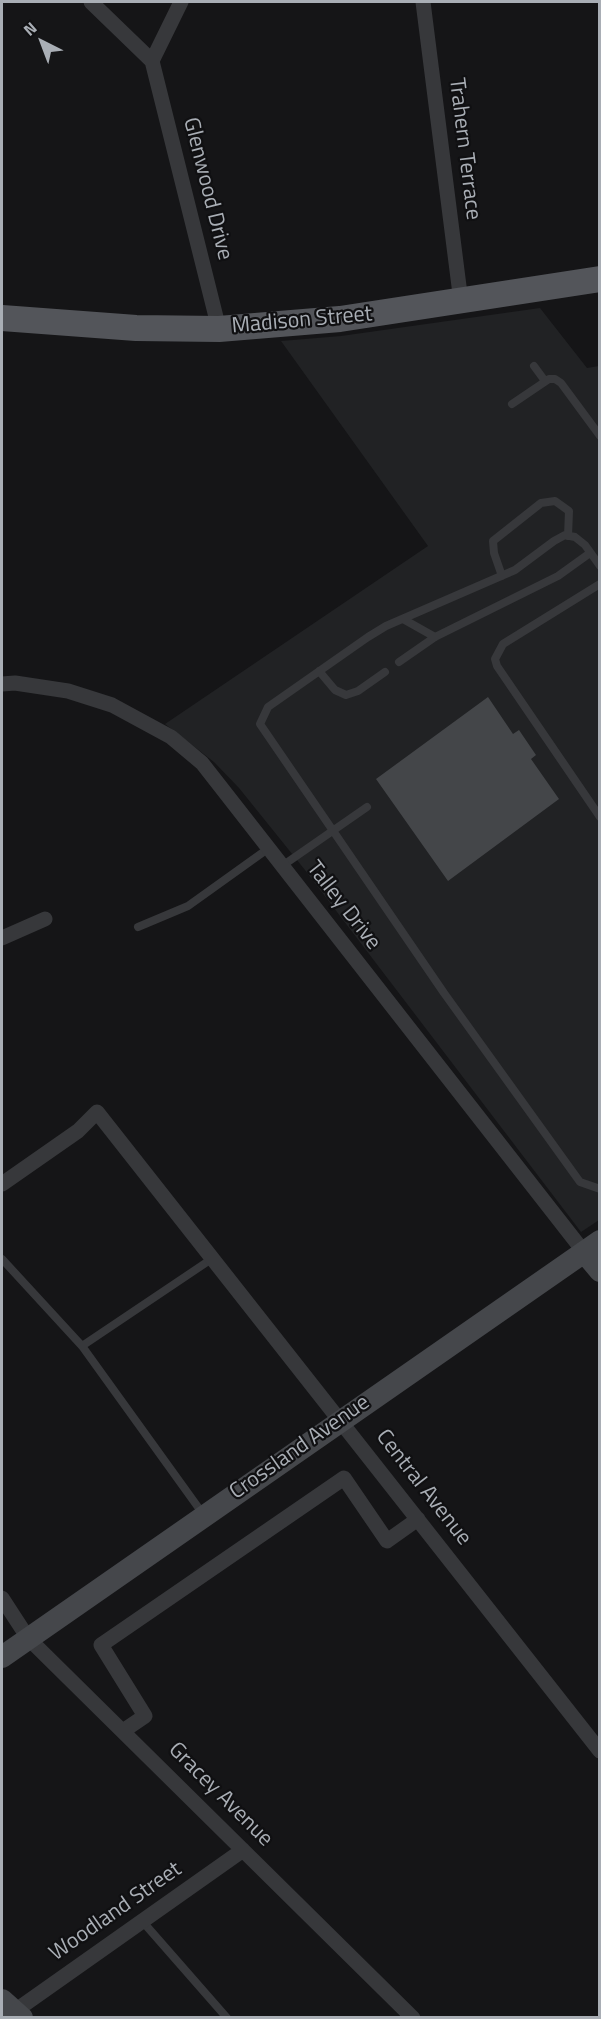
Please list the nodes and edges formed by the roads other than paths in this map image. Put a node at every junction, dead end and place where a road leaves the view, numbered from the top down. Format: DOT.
graph roads {
  1 [pos="91,2"];
  2 [pos="181,2"];
  3 [pos="423,2"];
  4 [pos="152,61"];
  5 [pos="600,279"];
  6 [pos="461,302"];
  7 [pos="2,318"];
  8 [pos="219,329"];
  9 [pos="534,366"];
  10 [pos="545,381"];
  11 [pos="512,404"];
  12 [pos="600,436"];
  13 [pos="568,536"];
  14 [pos="590,553"];
  15 [pos="600,566"];
  16 [pos="502,576"];
  17 [pos="600,584"];
  18 [pos="403,619"];
  19 [pos="435,637"];
  20 [pos="399,663"];
  21 [pos="319,671"];
  22 [pos="385,672"];
  23 [pos="2,684"];
  24 [pos="367,807"];
  25 [pos="600,817"];
  26 [pos="332,831"];
  27 [pos="269,848"];
  28 [pos="282,866"];
  29 [pos="45,919"];
  30 [pos="138,927"];
  31 [pos="2,938"];
  32 [pos="2,1184"];
  33 [pos="600,1189"];
  34 [pos="592,1247"];
  35 [pos="213,1258"];
  36 [pos="2,1259"];
  37 [pos="600,1271"];
  38 [pos="82,1346"];
  39 [pos="341,1419"];
  40 [pos="204,1515"];
  41 [pos="418,1519"];
  42 [pos="2,1598"];
  43 [pos="28,1638"];
  44 [pos="2,1657"];
  45 [pos="123,1731"];
  46 [pos="600,1751"];
  47 [pos="243,1850"];
  48 [pos="143,1922"];
  49 [pos="13,2009"];
  50 [pos="227,2018"];
  51 [pos="413,2018"];
  1 -- 4 [label="street"];
  2 -- 4 [label="street"];
  3 -- 6 [label="street, Trahern Terrace"];
  4 -- 8 [label="street, Glenwood Drive"];
  5 -- 6 [label="main road, Madison Street"];
  6 -- 8 [label="main road, Madison Street"];
  7 -- 8 [label="main road, Madison Street"];
  9 -- 10 [label="lane"];
  10 -- 11 [label="lane"];
  10 -- 12 [label="lane"];
  13 -- 14 [label="lane"];
  13 -- 16 [label="lane"];
  13 -- 16 [label="lane"];
  14 -- 15 [label="lane"];
  14 -- 19 [label="lane"];
  16 -- 18 [label="lane"];
  17 -- 25 [label="lane"];
  18 -- 19 [label="lane"];
  18 -- 21 [label="lane"];
  19 -- 20 [label="lane"];
  21 -- 22 [label="lane"];
  21 -- 26 [label="lane"];
  23 -- 27 [label="street, Talley Drive"];
  24 -- 26 [label="lane"];
  26 -- 28 [label="lane"];
  26 -- 33 [label="lane"];
  27 -- 28 [label="street, Talley Drive"];
  27 -- 30 [label="lane"];
  28 -- 34 [label="street, Talley Drive"];
  29 -- 31 [label="street"];
  32 -- 35 [label="street, Central Avenue"];
  34 -- 37 [label="main road"];
  34 -- 39 [label="main road, Crossland Avenue"];
  35 -- 38 [label="lane"];
  35 -- 39 [label="street, Central Avenue"];
  36 -- 38 [label="lane"];
  38 -- 40 [label="lane"];
  39 -- 40 [label="main road, Crossland Avenue"];
  39 -- 41 [label="street, Central Avenue"];
  40 -- 43 [label="main road, Crossland Avenue"];
  41 -- 45 [label="street"];
  41 -- 46 [label="street, Central Avenue"];
  42 -- 43 [label="street, Gracey Avenue"];
  43 -- 44 [label="main road, Crossland Avenue"];
  43 -- 45 [label="street, Gracey Avenue"];
  45 -- 47 [label="street, Gracey Avenue"];
  47 -- 48 [label="street, Woodland Street"];
  47 -- 51 [label="street, Gracey Avenue"];
  48 -- 49 [label="street, Woodland Street"];
  48 -- 50 [label="lane"];
}
